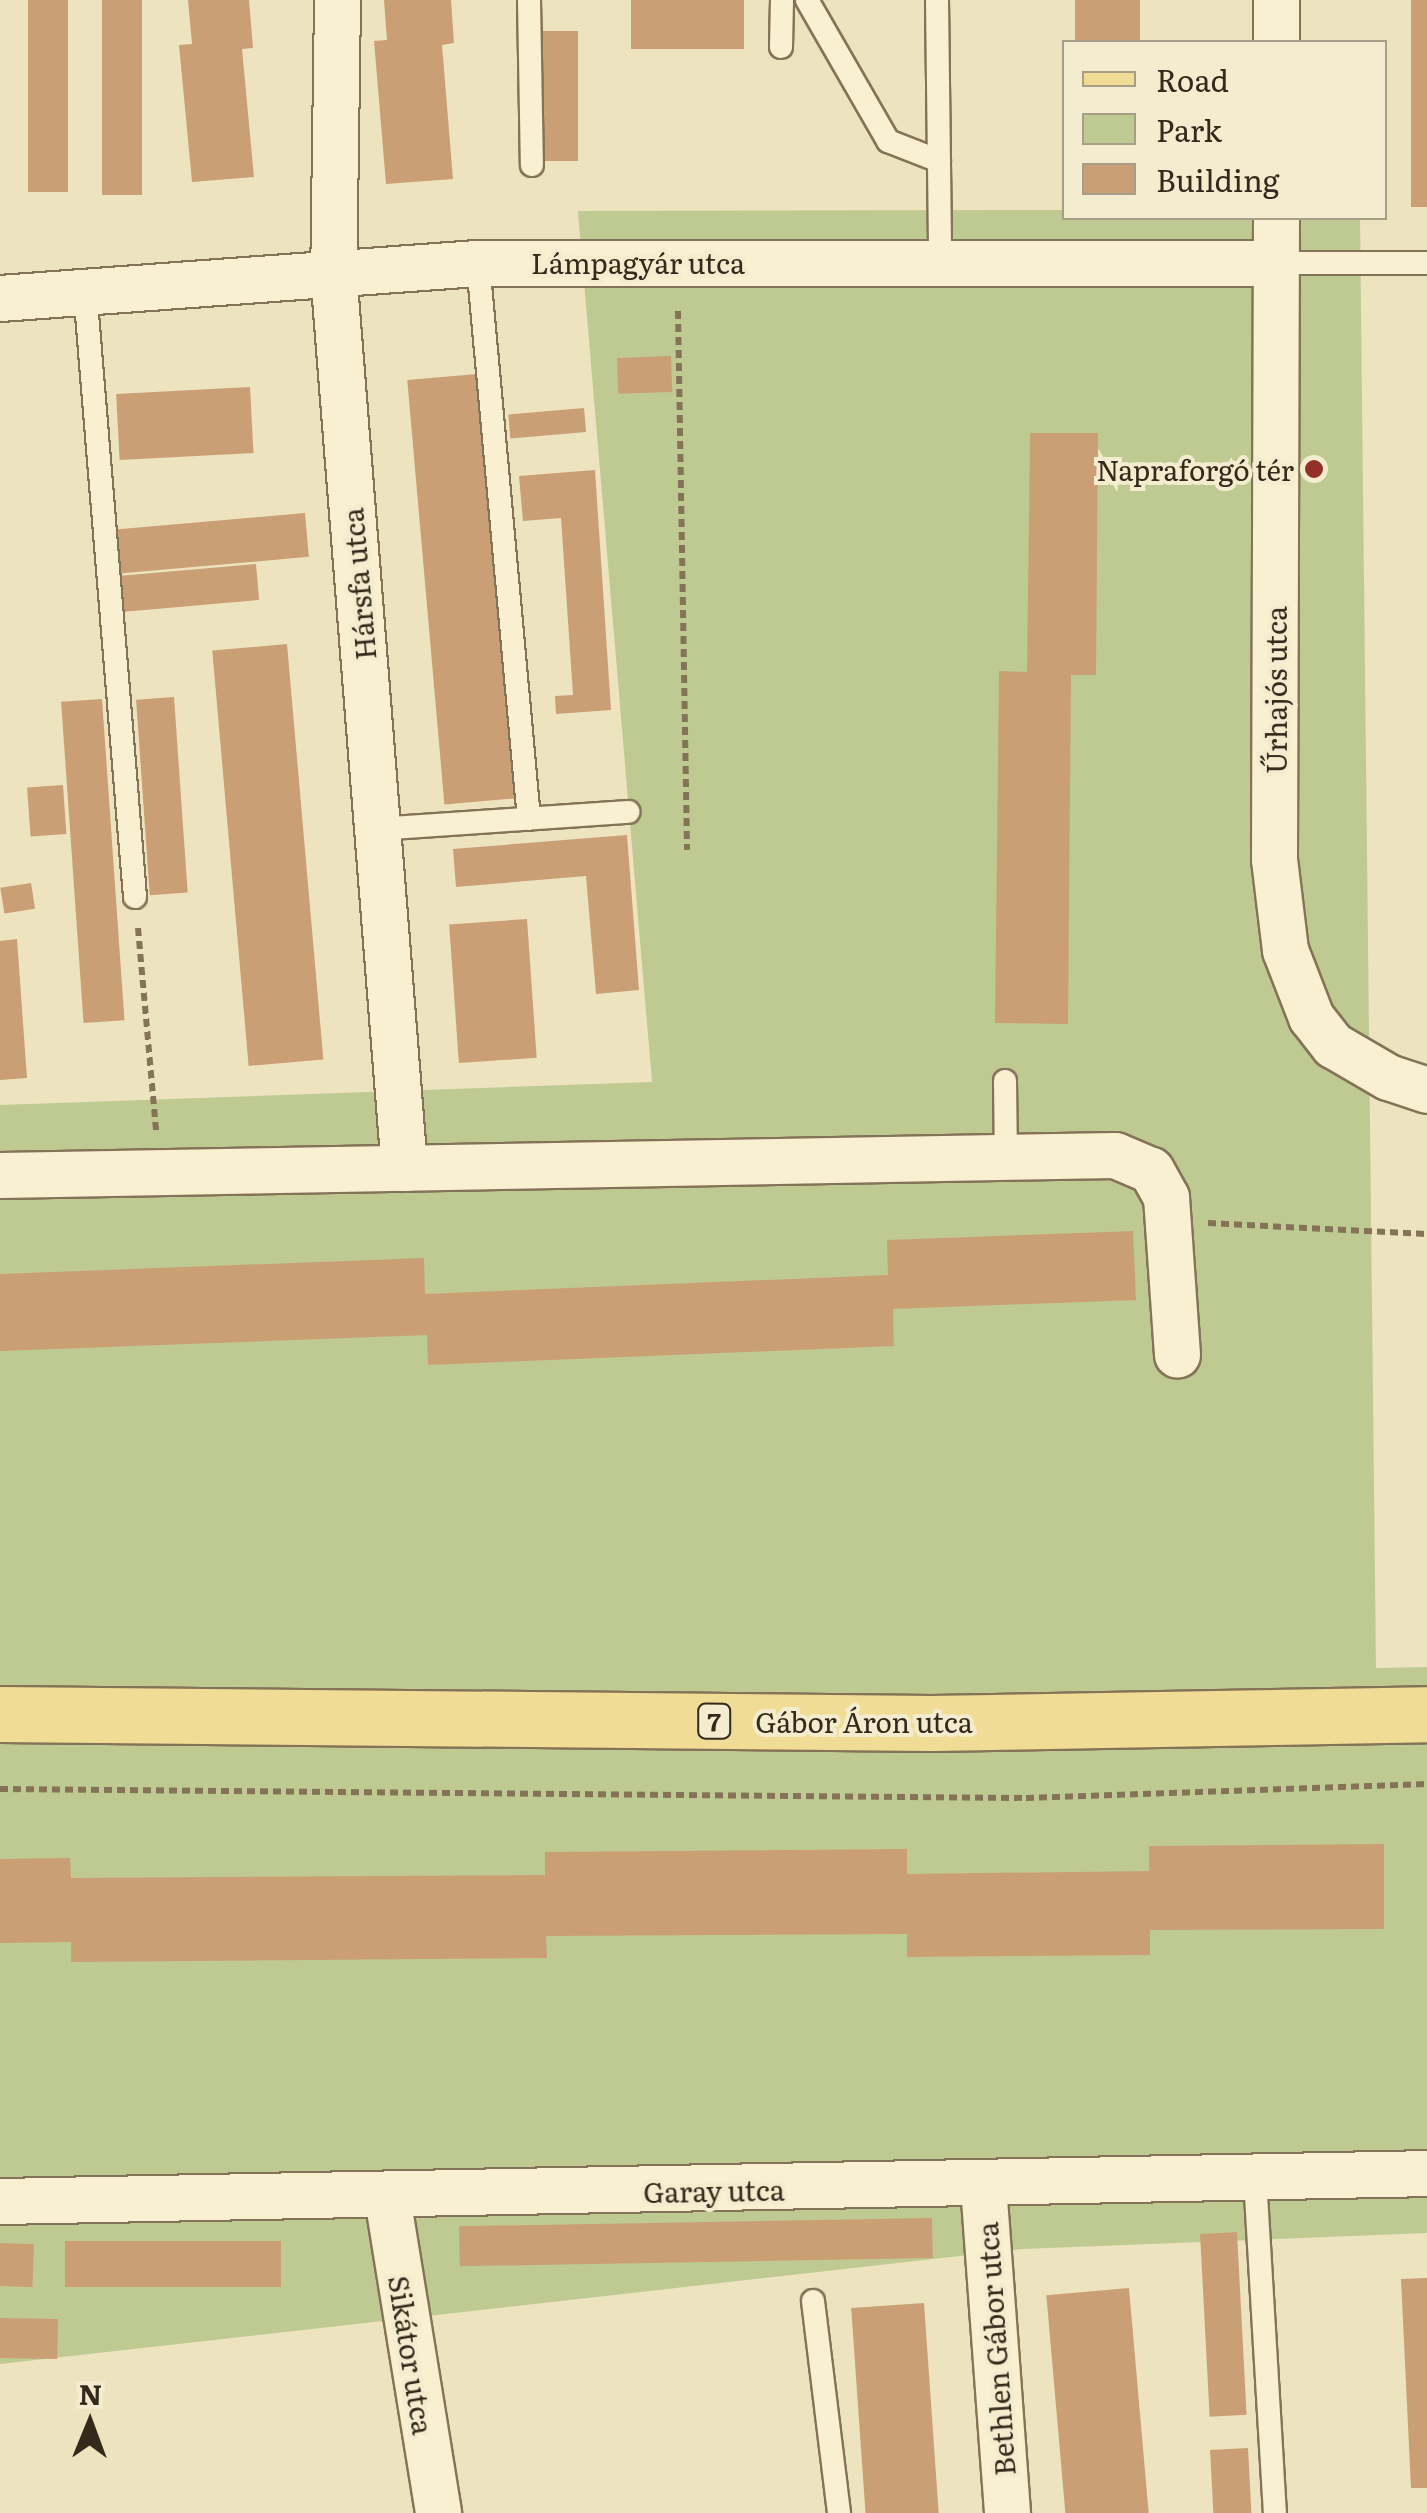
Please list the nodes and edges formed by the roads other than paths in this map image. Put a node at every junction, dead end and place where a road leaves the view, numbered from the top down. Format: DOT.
graph roads {
  1 [pos="337,0"];
  2 [pos="529,0"];
  3 [pos="782,0"];
  4 [pos="808,0"];
  5 [pos="937,0"];
  6 [pos="1276,0"];
  7 [pos="1276,40"];
  8 [pos="781,47"];
  9 [pos="939,161"];
  10 [pos="532,165"];
  11 [pos="1276,220"];
  12 [pos="940,262"];
  13 [pos="478,263"];
  14 [pos="1276,263"];
  15 [pos="1427,263"];
  16 [pos="333,272"];
  17 [pos="84,290"];
  18 [pos="0,298"];
  19 [pos="628,812"];
  20 [pos="529,818"];
  21 [pos="378,829"];
  22 [pos="135,897"];
  23 [pos="1005,1081"];
  24 [pos="1427,1090"];
  25 [pos="1006,1158"];
  26 [pos="404,1168"];
  27 [pos="0,1175"];
  28 [pos="1178,1355"];
  29 [pos="0,1714"];
  30 [pos="1427,1714"];
  31 [pos="1427,2173"];
  32 [pos="1255,2178"];
  33 [pos="982,2185"];
  34 [pos="387,2196"];
  35 [pos="0,2201"];
  36 [pos="813,2301"];
  37 [pos="438,2513"];
  38 [pos="839,2513"];
  39 [pos="1008,2513"];
  40 [pos="1275,2513"];
  1 -- 16 [label="street, Hársfa utca"];
  2 -- 10 [label="lane"];
  3 -- 8 [label="lane"];
  4 -- 9 [label="lane"];
  5 -- 9 [label="lane"];
  6 -- 7 [label="street"];
  9 -- 12 [label="lane"];
  11 -- 14 [label="street, Űrhajós utca"];
  12 -- 13 [label="street, Lámpagyár utca"];
  12 -- 14 [label="street, Lámpagyár utca"];
  13 -- 16 [label="street, Lámpagyár utca"];
  13 -- 20 [label="lane"];
  14 -- 15 [label="lane"];
  14 -- 24 [label="street, Űrhajós utca"];
  16 -- 17 [label="street, Lámpagyár utca"];
  16 -- 21 [label="street, Hársfa utca"];
  17 -- 18 [label="street, Lámpagyár utca"];
  17 -- 22 [label="lane"];
  19 -- 20 [label="lane"];
  20 -- 21 [label="lane"];
  21 -- 26 [label="street, Hársfa utca"];
  23 -- 25 [label="lane"];
  25 -- 26 [label="street"];
  25 -- 28 [label="street"];
  26 -- 27 [label="street"];
  29 -- 30 [label="main road, Gábor Áron utca / 7"];
  31 -- 32 [label="street, Garay utca"];
  32 -- 33 [label="street, Garay utca"];
  32 -- 40 [label="lane"];
  33 -- 34 [label="street, Garay utca"];
  33 -- 39 [label="street, Bethlen Gábor utca"];
  34 -- 35 [label="street, Garay utca"];
  34 -- 37 [label="street, Sikátor utca"];
  36 -- 38 [label="lane"];
}
